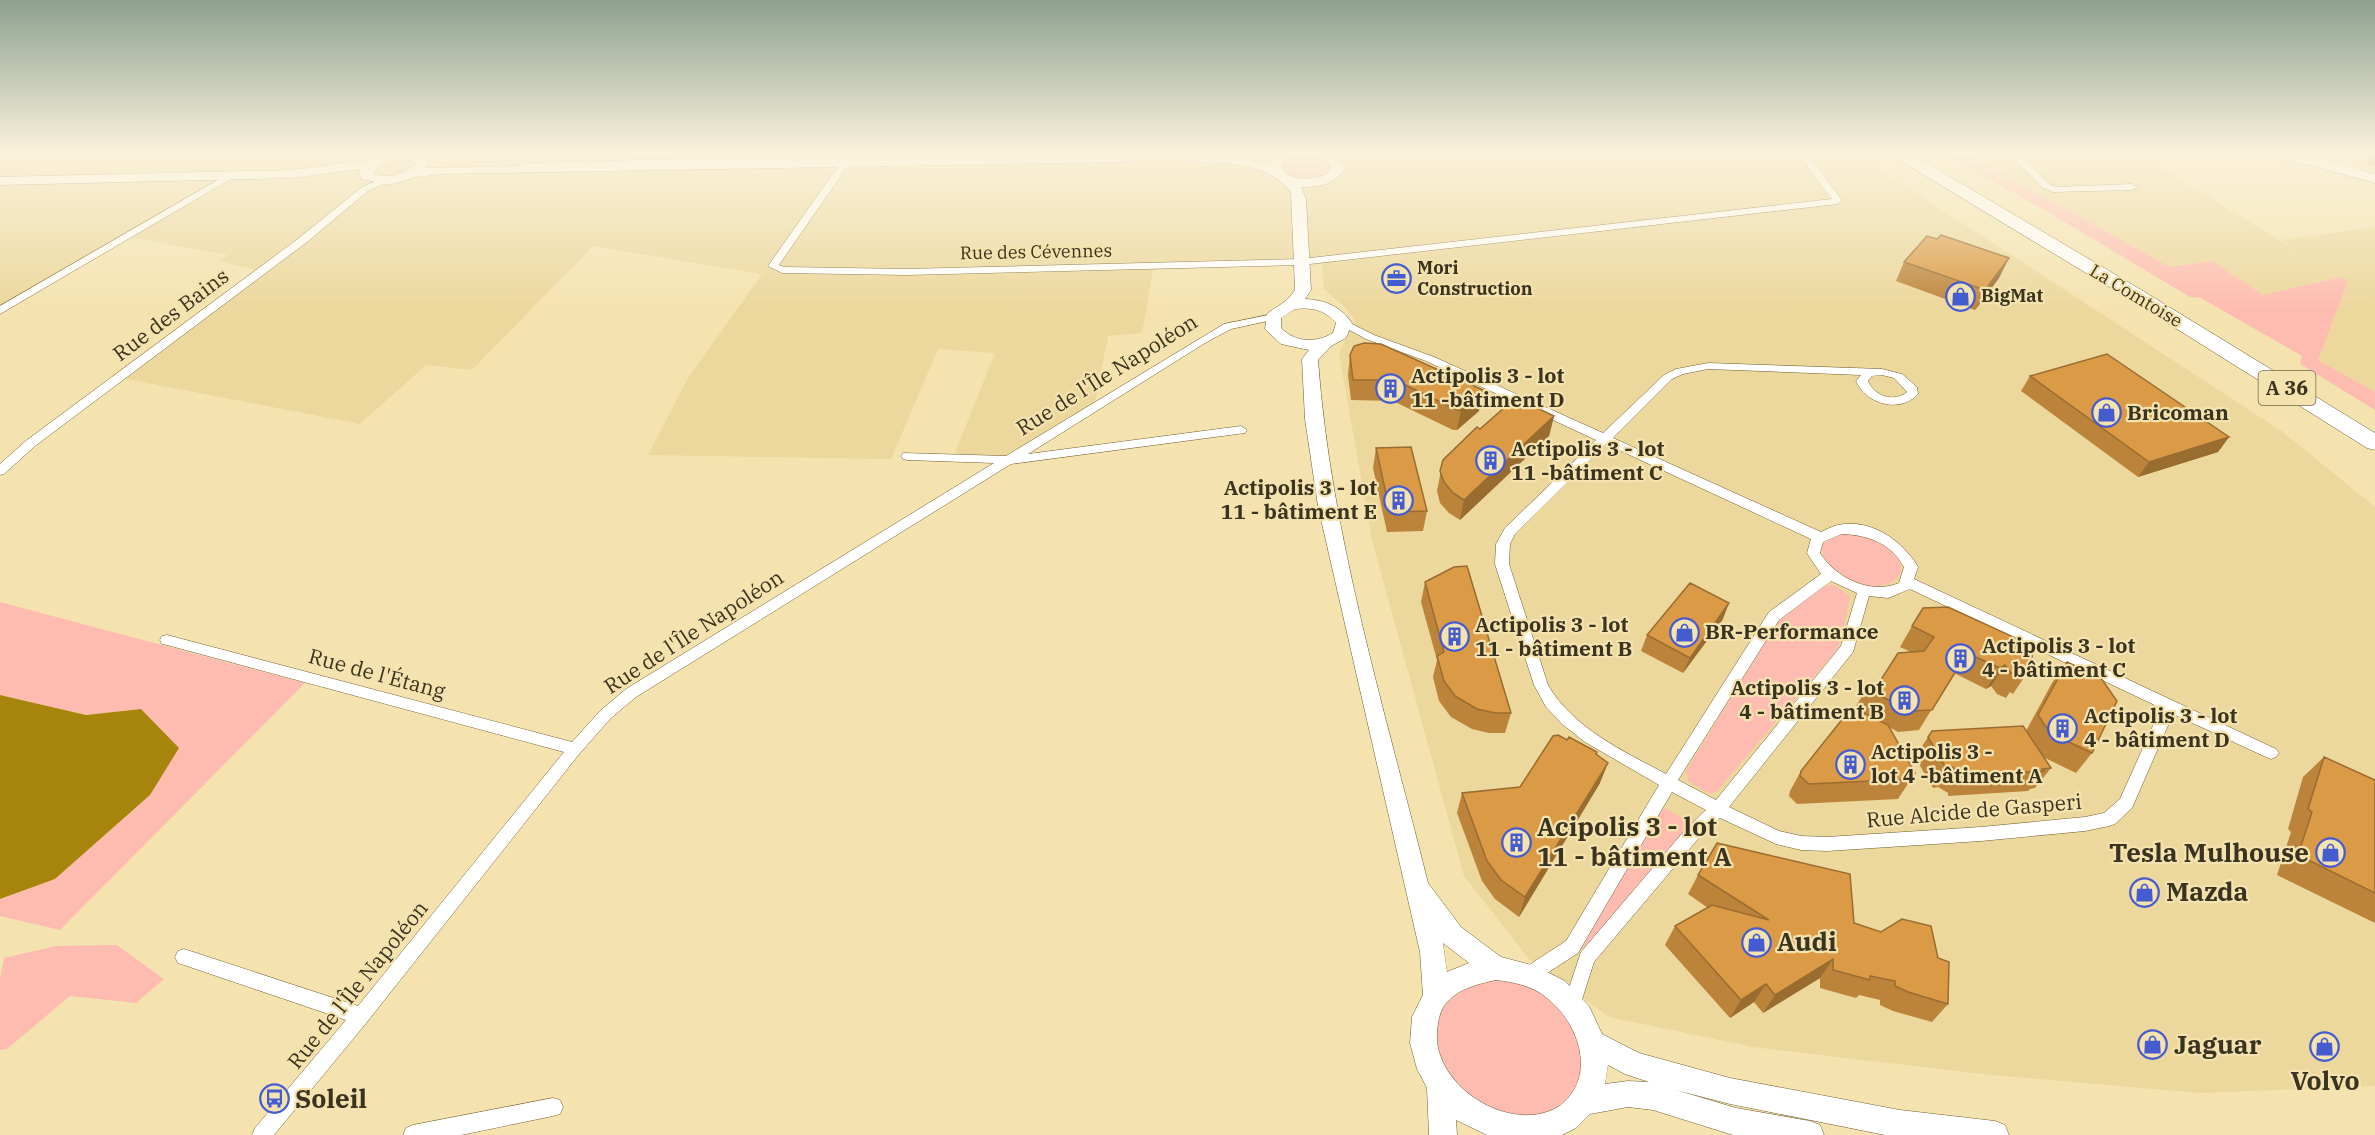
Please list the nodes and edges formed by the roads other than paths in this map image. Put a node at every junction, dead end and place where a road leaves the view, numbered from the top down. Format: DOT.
graph roads {
  1 [pos="181,205"];
  2 [pos="339,205"];
  3 [pos="813,205"];
  4 [pos="1299,205"];
  5 [pos="1311,205"];
  6 [pos="1810,205"];
  7 [pos="1983,205"];
  8 [pos="2011,205"];
  9 [pos="1306,262"];
  10 [pos="1293,305"];
  11 [pos="1322,306"];
  12 [pos="0,311"];
  13 [pos="1273,323"];
  14 [pos="1344,323"];
  15 [pos="2198,334"];
  16 [pos="1370,337"];
  17 [pos="1330,342"];
  18 [pos="1292,343"];
  19 [pos="1310,359"];
  20 [pos="1836,371"];
  21 [pos="1875,372"];
  22 [pos="1862,381"];
  23 [pos="2375,426"];
  24 [pos="1241,430"];
  25 [pos="1602,439"];
  26 [pos="2375,443"];
  27 [pos="907,456"];
  28 [pos="1010,460"];
  29 [pos="2375,462"];
  30 [pos="0,471"];
  31 [pos="1819,537"];
  32 [pos="1829,575"];
  33 [pos="1908,582"];
  34 [pos="1864,591"];
  35 [pos="167,640"];
  36 [pos="2170,705"];
  37 [pos="575,748"];
  38 [pos="2271,753"];
  39 [pos="1669,782"];
  40 [pos="1718,809"];
  41 [pos="1418,885"];
  42 [pos="184,957"];
  43 [pos="1496,968"];
  44 [pos="1529,975"];
  45 [pos="1436,995"];
  46 [pos="1572,1006"];
  47 [pos="361,1016"];
  48 [pos="1593,1043"];
  49 [pos="1441,1088"];
  50 [pos="554,1107"];
  51 [pos="1573,1119"];
  52 [pos="1480,1129"];
  53 [pos="1540,1133"];
  54 [pos="262,1135"];
  55 [pos="413,1135"];
  56 [pos="1443,1135"];
  57 [pos="1810,1135"];
  58 [pos="1995,1135"];
  1 -- 12 [label="street"];
  2 -- 30 [label="street, Rue des Bains"];
  3 -- 9 [label="street, Rue des Cévennes"];
  4 -- 9 [label="main road"];
  5 -- 9 [label="main road"];
  6 -- 9 [label="street, Rue des Cévennes"];
  7 -- 15 [label="highway, La Comtoise / A 36"];
  8 -- 23 [label="highway, La Comtoise / A 36"];
  9 -- 10 [label="main road"];
  9 -- 11 [label="main road"];
  10 -- 11 [label="main road"];
  10 -- 13 [label="main road"];
  11 -- 14 [label="main road"];
  13 -- 18 [label="main road"];
  13 -- 28 [label="street, Rue de l'Île Napoléon"];
  14 -- 16 [label="street"];
  14 -- 17 [label="main road"];
  15 -- 26 [label="highway, La Comtoise / A 36"];
  15 -- 29 [label="highway"];
  16 -- 17 [label="street"];
  16 -- 25 [label="street"];
  17 -- 18 [label="main road"];
  17 -- 19 [label="main road"];
  18 -- 19 [label="main road"];
  19 -- 41 [label="main road"];
  20 -- 21 [label="street, Rue Alcide de Gasperi"];
  20 -- 22 [label="street"];
  20 -- 25 [label="street, Rue Alcide de Gasperi"];
  21 -- 22 [label="street"];
  21 -- 22 [label="street, Rue Alcide de Gasperi"];
  24 -- 28 [label="street"];
  25 -- 31 [label="street"];
  25 -- 39 [label="street, Rue Alcide de Gasperi"];
  27 -- 28 [label="street"];
  28 -- 37 [label="street, Rue de l'Île Napoléon"];
  31 -- 32 [label="street"];
  31 -- 33 [label="street"];
  32 -- 34 [label="street"];
  32 -- 39 [label="street"];
  33 -- 34 [label="street"];
  33 -- 36 [label="street"];
  34 -- 40 [label="street"];
  35 -- 37 [label="street, Rue de l'Étang"];
  36 -- 38 [label="street"];
  36 -- 40 [label="street, Rue Alcide de Gasperi"];
  37 -- 47 [label="street, Rue de l'Île Napoléon"];
  39 -- 40 [label="street, Rue Alcide de Gasperi"];
  39 -- 44 [label="street"];
  40 -- 46 [label="street"];
  41 -- 43 [label="main road"];
  41 -- 45 [label="main road"];
  42 -- 47 [label="street"];
  43 -- 44 [label="main road"];
  43 -- 45 [label="main road"];
  44 -- 46 [label="main road"];
  45 -- 49 [label="main road"];
  46 -- 48 [label="main road"];
  47 -- 54 [label="street, Rue de l'Île Napoléon"];
  48 -- 51 [label="main road"];
  48 -- 58 [label="main road"];
  49 -- 52 [label="main road"];
  49 -- 56 [label="main road"];
  50 -- 55 [label="street"];
  51 -- 53 [label="main road"];
  51 -- 57 [label="main road"];
  52 -- 53 [label="main road"];
}
